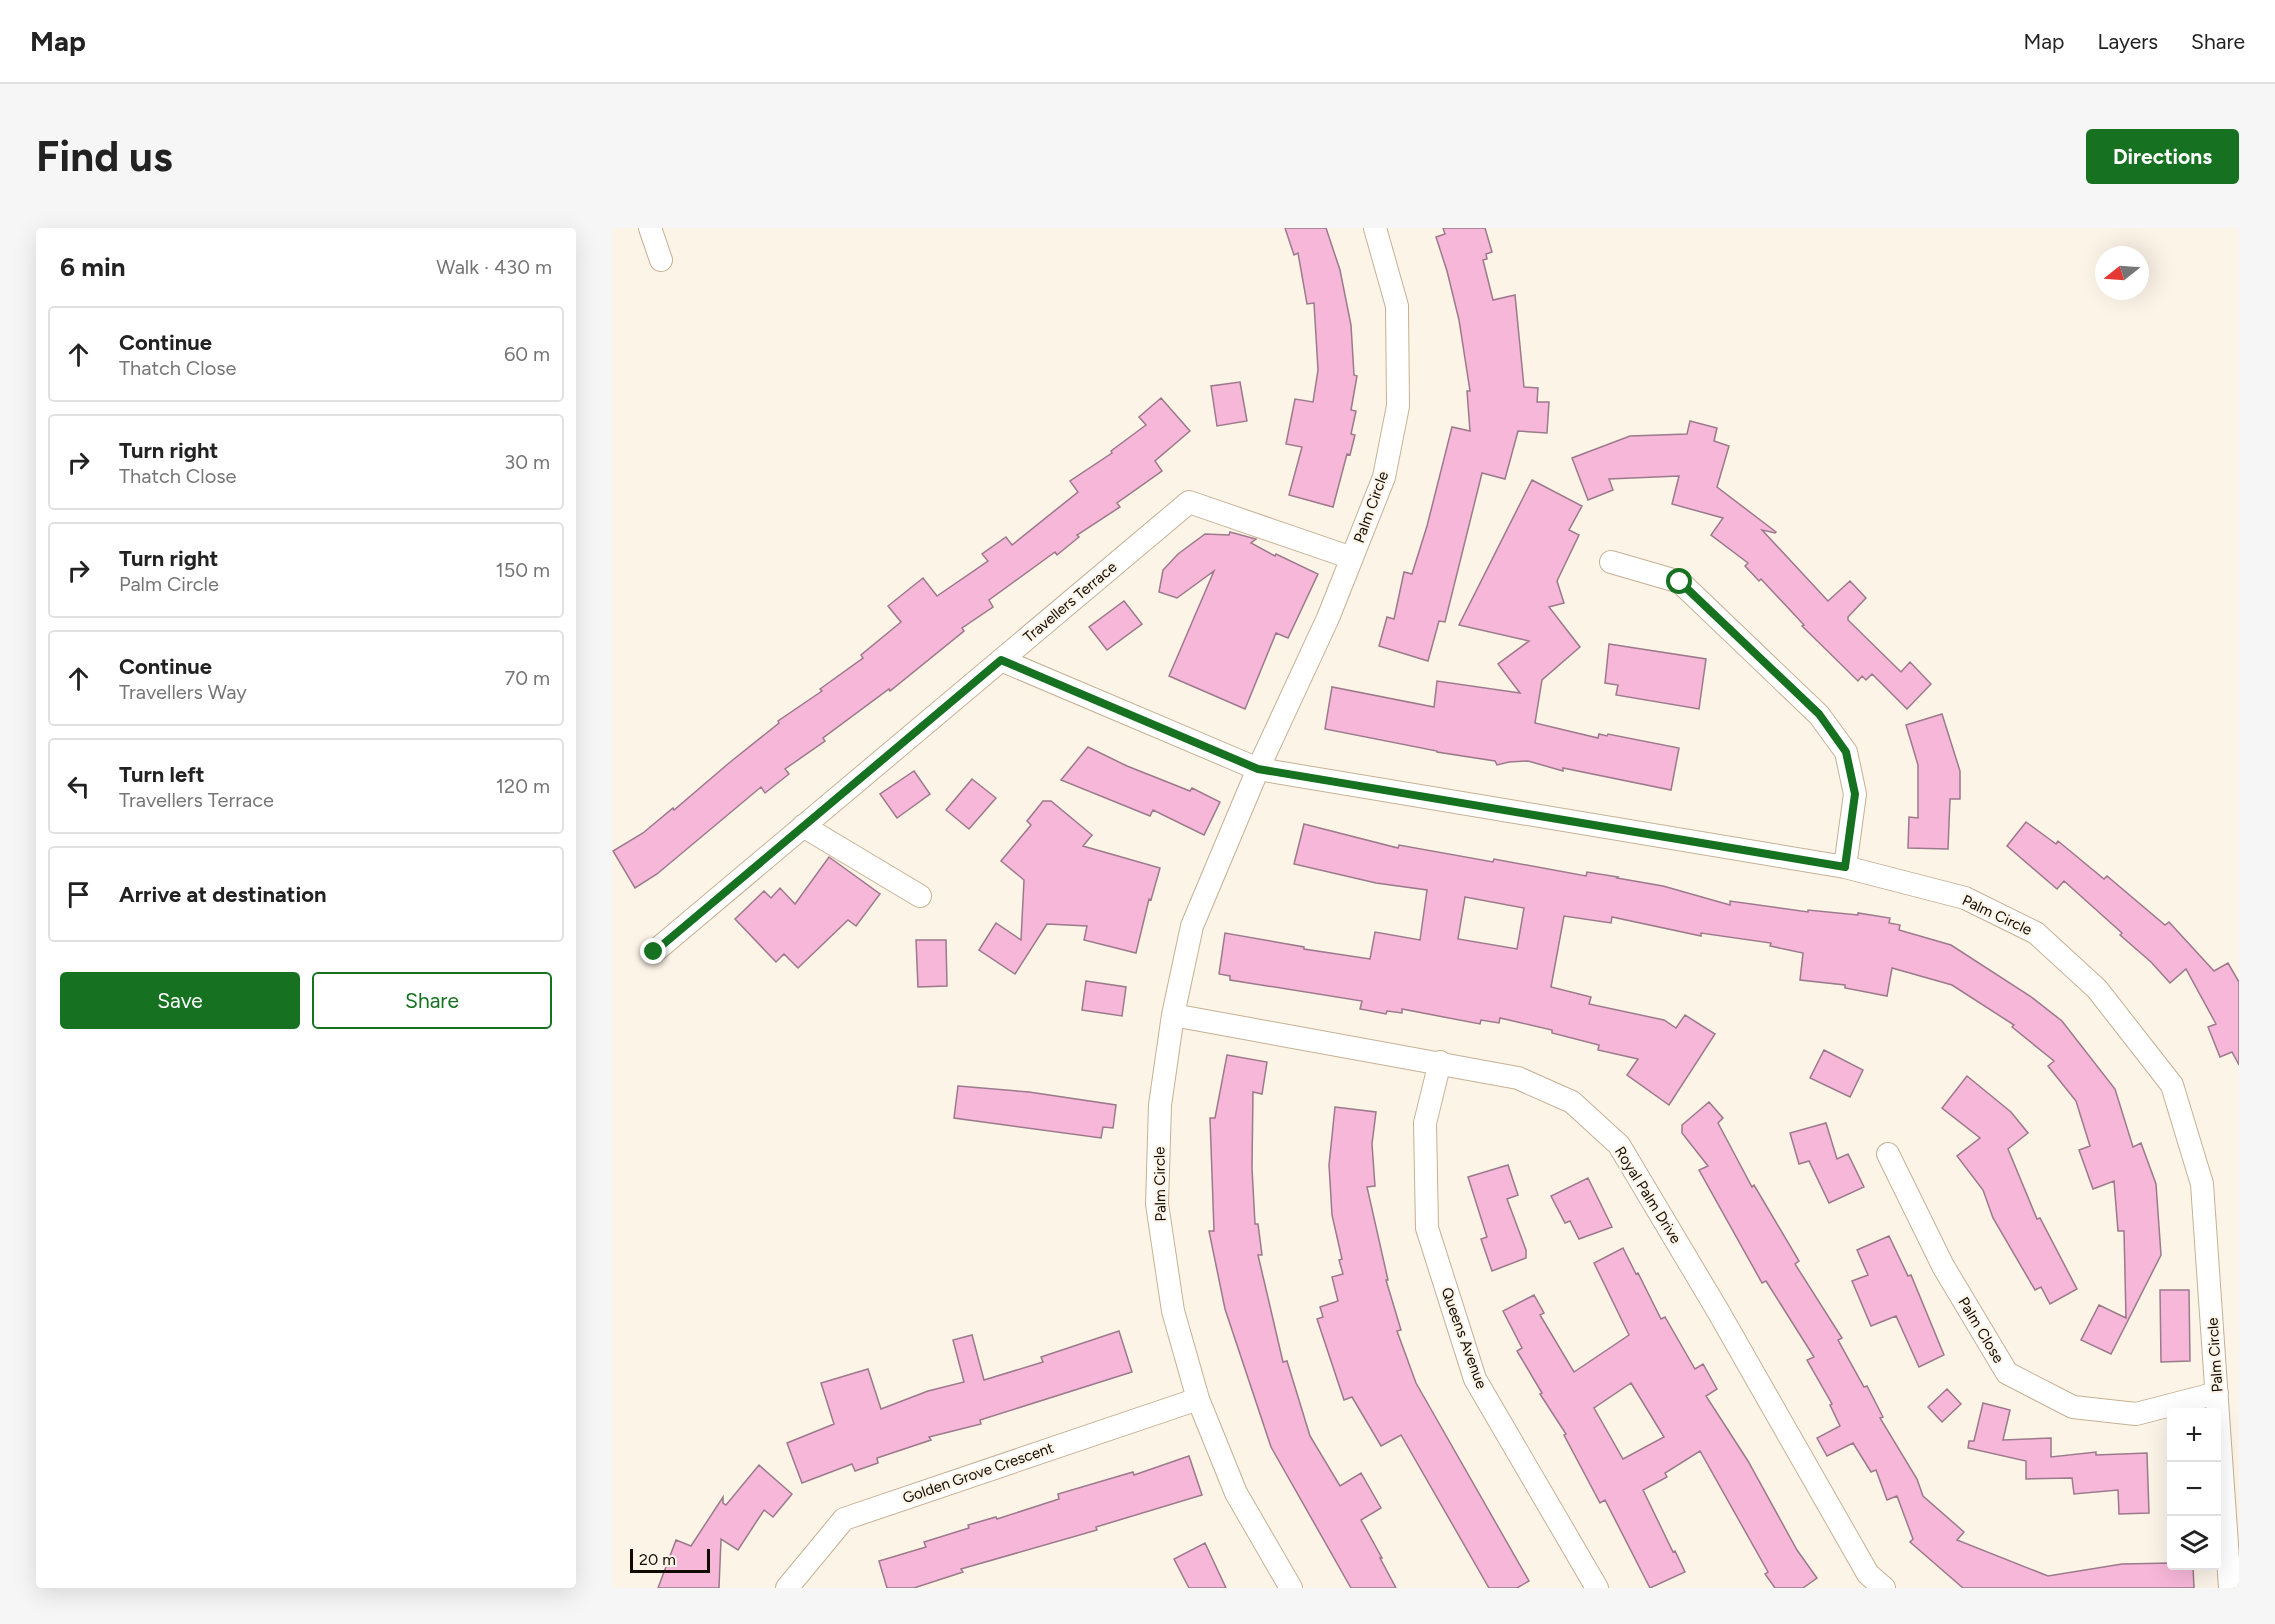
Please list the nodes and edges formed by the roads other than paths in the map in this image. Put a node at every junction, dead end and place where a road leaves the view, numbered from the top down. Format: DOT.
graph roads {
  1 [pos="650,228"];
  2 [pos="1375,228"];
  3 [pos="661,260"];
  4 [pos="1352,558"];
  5 [pos="1611,562"];
  6 [pos="1001,660"];
  7 [pos="1258,769"];
  8 [pos="803,826"];
  9 [pos="1845,867"];
  10 [pos="921,896"];
  11 [pos="654,952"];
  12 [pos="1173,1016"];
  13 [pos="1440,1062"];
  14 [pos="1888,1154"];
  15 [pos="2217,1393"];
  16 [pos="1198,1399"];
  17 [pos="787,1588"];
  18 [pos="1291,1588"];
  19 [pos="1597,1588"];
  20 [pos="1884,1588"];
  21 [pos="2230,1588"];
  1 -- 3 [label="street"];
  2 -- 4 [label="street, Palm Circle"];
  4 -- 6 [label="street, Travellers Terrace"];
  4 -- 7 [label="street, Palm Circle"];
  5 -- 9 [label="street"];
  6 -- 7 [label="street"];
  6 -- 8 [label="street, Travellers Terrace"];
  7 -- 9 [label="street, Palm Circle"];
  7 -- 12 [label="street, Palm Circle"];
  8 -- 10 [label="street"];
  8 -- 11 [label="street, Travellers Terrace"];
  9 -- 15 [label="street, Palm Circle"];
  12 -- 13 [label="street, Royal Palm Drive"];
  12 -- 16 [label="street, Palm Circle"];
  13 -- 19 [label="street, Queens Avenue"];
  13 -- 20 [label="street, Royal Palm Drive"];
  14 -- 15 [label="street, Palm Close"];
  15 -- 21 [label="street, Palm Circle"];
  16 -- 17 [label="street, Golden Grove Crescent"];
  16 -- 18 [label="street, Palm Circle"];
}
